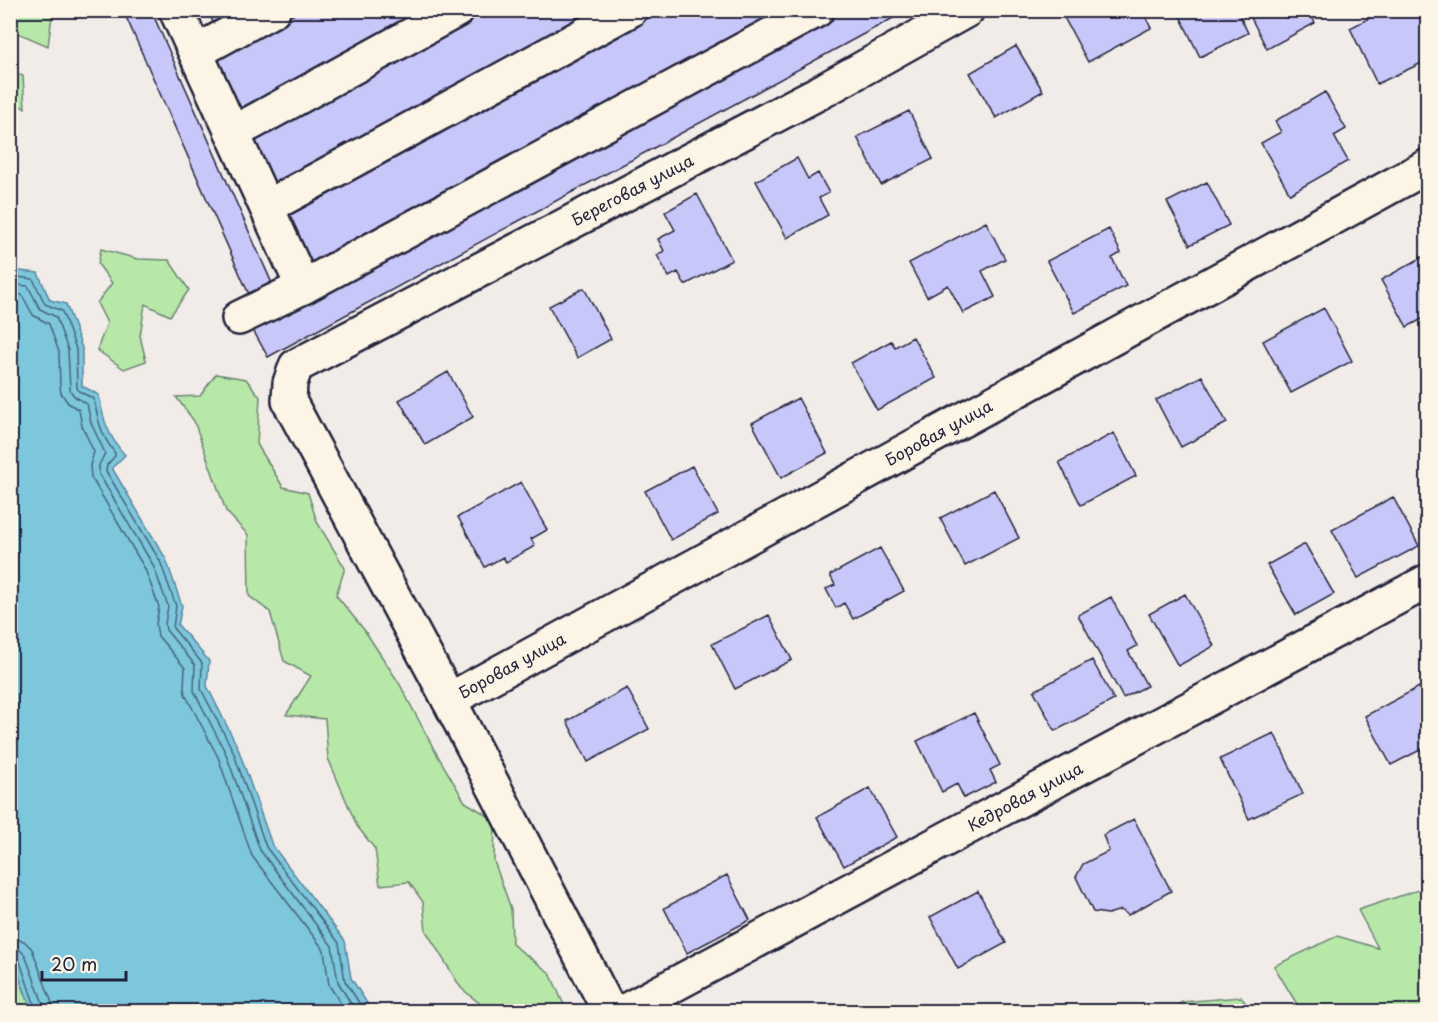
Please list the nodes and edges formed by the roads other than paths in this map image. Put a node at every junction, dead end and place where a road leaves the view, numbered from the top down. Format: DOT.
graph roads {
  1 [pos="176,10"];
  2 [pos="273,10"];
  3 [pos="457,10"];
  4 [pos="630,10"];
  5 [pos="817,10"];
  6 [pos="968,10"];
  7 [pos="196,52"];
  8 [pos="233,133"];
  9 [pos="1428,166"];
  10 [pos="267,207"];
  11 [pos="303,287"];
  12 [pos="239,318"];
  13 [pos="1428,581"];
  14 [pos="449,700"];
  15 [pos="610,1011"];
  16 [pos="623,1011"];
  1 -- 7 [label="street"];
  2 -- 7 [label="street"];
  3 -- 8 [label="street"];
  4 -- 10 [label="street"];
  5 -- 11 [label="street"];
  6 -- 14 [label="street, Береговая улица"];
  7 -- 8 [label="street"];
  8 -- 10 [label="street"];
  9 -- 14 [label="street, Боровая улица"];
  10 -- 11 [label="street"];
  11 -- 12 [label="street"];
  13 -- 16 [label="street, Кедровая улица"];
  14 -- 15 [label="street"];
}
